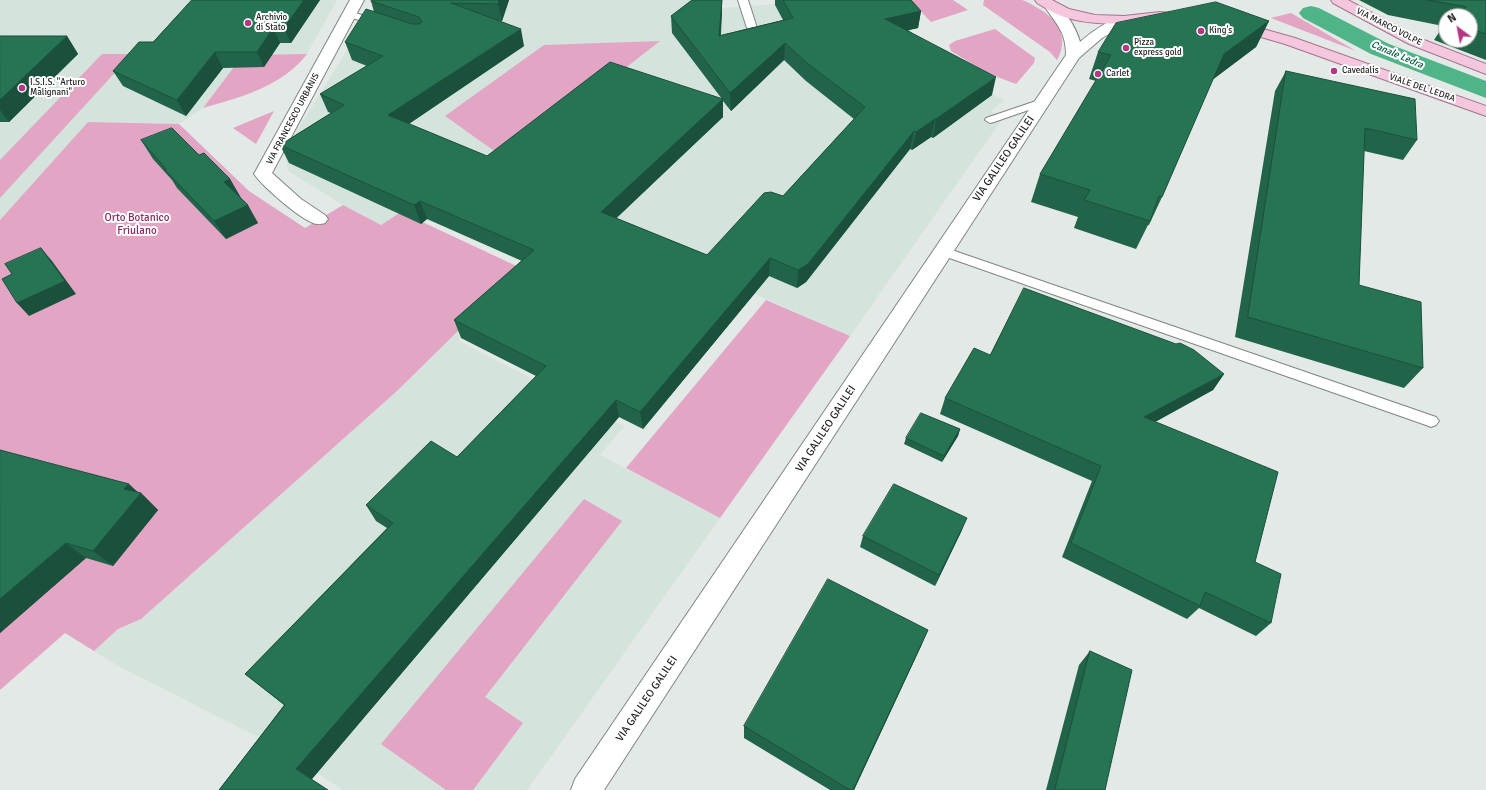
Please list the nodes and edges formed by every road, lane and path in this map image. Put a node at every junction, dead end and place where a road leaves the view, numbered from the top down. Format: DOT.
graph roads {
  1 [pos="743,0"];
  2 [pos="1338,0"];
  3 [pos="1047,3"];
  4 [pos="1163,3"];
  5 [pos="353,7"];
  6 [pos="1139,18"];
  7 [pos="1184,18"];
  8 [pos="1124,20"];
  9 [pos="1221,23"];
  10 [pos="752,28"];
  11 [pos="394,29"];
  12 [pos="1069,62"];
  13 [pos="1486,69"];
  14 [pos="1042,102"];
  15 [pos="1486,111"];
  16 [pos="990,120"];
  17 [pos="319,219"];
  18 [pos="943,251"];
  19 [pos="1431,421"];
  20 [pos="586,790"];
  1 -- 10 [label="lane"];
  2 -- 13 [label="main road, VIA MARCO VOLPE"];
  3 -- 8 [label="main road"];
  3 -- 12 [label="street"];
  4 -- 6 [label="main road"];
  5 -- 11 [label="lane"];
  5 -- 17 [label="street, VIA FRANCESCO URBANIS"];
  6 -- 7 [label="main road"];
  6 -- 8 [label="main road"];
  8 -- 12 [label="street, VIA GALILEO GALILEI"];
  9 -- 15 [label="main road, VIALE DEL LEDRA"];
  12 -- 14 [label="street, VIA GALILEO GALILEI"];
  14 -- 16 [label="lane"];
  14 -- 18 [label="street, VIA GALILEO GALILEI"];
  18 -- 19 [label="lane"];
  18 -- 20 [label="street, VIA GALILEO GALILEI"];
}
